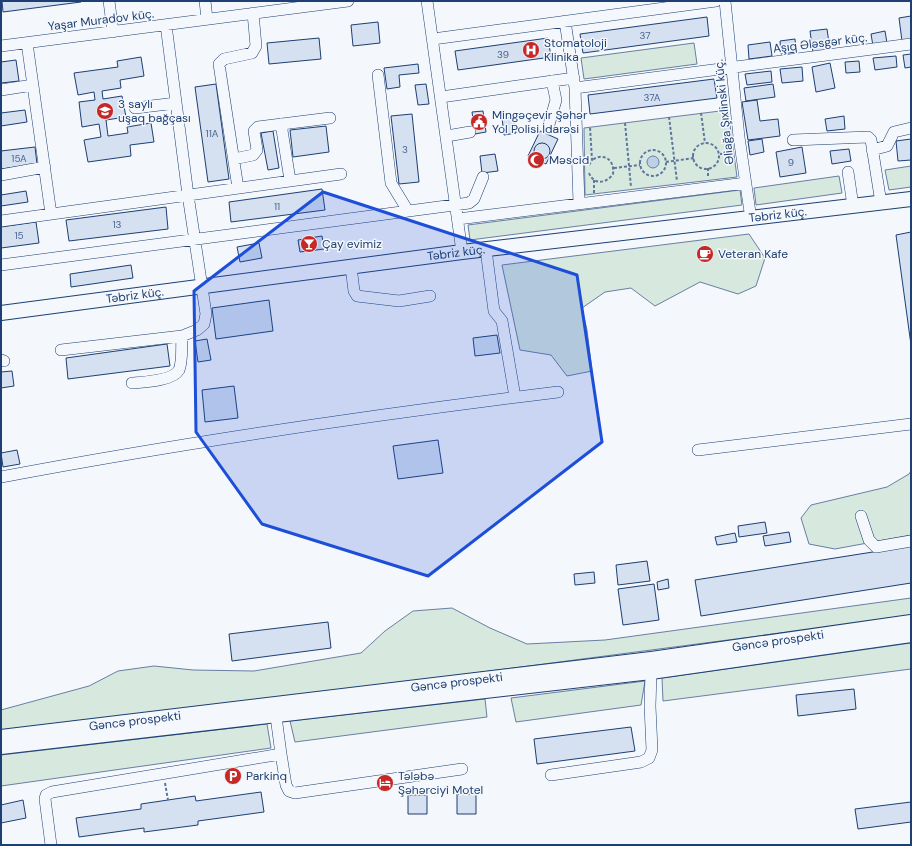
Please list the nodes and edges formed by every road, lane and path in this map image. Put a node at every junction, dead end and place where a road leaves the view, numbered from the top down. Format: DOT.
graph roads {
  1 [pos="109,1"];
  2 [pos="204,1"];
  3 [pos="348,1"];
  4 [pos="427,1"];
  5 [pos="716,1"];
  6 [pos="725,1"];
  7 [pos="302,4"];
  8 [pos="253,13"];
  9 [pos="207,19"];
  10 [pos="565,21"];
  11 [pos="166,25"];
  12 [pos="113,32"];
  13 [pos="432,39"];
  14 [pos="27,43"];
  15 [pos="911,44"];
  16 [pos="1,46"];
  17 [pos="732,67"];
  18 [pos="378,75"];
  19 [pos="552,81"];
  20 [pos="575,83"];
  21 [pos="33,85"];
  22 [pos="1,90"];
  23 [pos="441,97"];
  24 [pos="176,103"];
  25 [pos="135,108"];
  26 [pos="701,113"];
  27 [pos="669,117"];
  28 [pos="330,118"];
  29 [pos="625,123"];
  30 [pos="281,124"];
  31 [pos="590,127"];
  32 [pos="548,128"];
  33 [pos="911,128"];
  34 [pos="470,132"];
  35 [pos="447,136"];
  36 [pos="793,140"];
  37 [pos="705,143"];
  38 [pos="872,150"];
  39 [pos="734,152"];
  40 [pos="720,154"];
  41 [pos="694,158"];
  42 [pos="234,159"];
  43 [pos="592,160"];
  44 [pos="674,161"];
  45 [pos="666,162"];
  46 [pos="640,165"];
  47 [pos="629,166"];
  48 [pos="45,167"];
  49 [pos="614,168"];
  50 [pos="708,168"];
  51 [pos="848,172"];
  52 [pos="340,174"];
  53 [pos="1,175"];
  54 [pos="483,177"];
  55 [pos="290,180"];
  56 [pos="594,180"];
  57 [pos="709,180"];
  58 [pos="746,183"];
  59 [pos="677,184"];
  60 [pos="238,188"];
  61 [pos="631,189"];
  62 [pos="594,194"];
  63 [pos="188,195"];
  64 [pos="911,199"];
  65 [pos="579,203"];
  66 [pos="881,203"];
  67 [pos="456,205"];
  68 [pos="854,206"];
  69 [pos="408,211"];
  70 [pos="51,214"];
  71 [pos="458,219"];
  72 [pos="751,219"];
  73 [pos="1,220"];
  74 [pos="194,239"];
  75 [pos="486,250"];
  76 [pos="462,252"];
  77 [pos="1,265"];
  78 [pos="351,267"];
  79 [pos="201,287"];
  80 [pos="430,296"];
  81 [pos="1,313"];
  82 [pos="182,336"];
  83 [pos="61,350"];
  84 [pos="132,383"];
  85 [pos="558,392"];
  86 [pos="515,397"];
  87 [pos="911,424"];
  88 [pos="698,450"];
  89 [pos="1,477"];
  90 [pos="861,516"];
  91 [pos="911,542"];
  92 [pos="911,622"];
  93 [pos="911,635"];
  94 [pos="651,672"];
  95 [pos="276,710"];
  96 [pos="1,737"];
  97 [pos="1,747"];
  98 [pos="281,754"];
  99 [pos="462,769"];
  100 [pos="163,774"];
  101 [pos="551,775"];
  102 [pos="168,800"];
  103 [pos="51,845"];
  1 -- 12 [label="street"];
  2 -- 9 [label="street"];
  3 -- 7 [label="street, Yaşar Muradov küç."];
  4 -- 13 [label="street"];
  5 -- 10 [label="street"];
  6 -- 17 [label="street, Əliağa Şıxlinski küç."];
  7 -- 8 [label="street, Yaşar Muradov küç."];
  8 -- 9 [label="street, Yaşar Muradov küç."];
  8 -- 42 [label="street"];
  9 -- 11 [label="street, Yaşar Muradov küç."];
  10 -- 13 [label="street"];
  10 -- 20 [label="street"];
  11 -- 12 [label="street, Yaşar Muradov küç."];
  11 -- 24 [label="street"];
  12 -- 14 [label="street, Yaşar Muradov küç."];
  13 -- 23 [label="street"];
  14 -- 16 [label="street, Yaşar Muradov küç."];
  14 -- 21 [label="street"];
  15 -- 17 [label="street, Aşıq Ələsgər küç."];
  17 -- 20 [label="street, Aşıq Ələsgər küç."];
  17 -- 58 [label="street, Əliağa Şıxlinski küç."];
  18 -- 69 [label="street"];
  19 -- 20 [label="street, Aşıq Ələsgər küç."];
  19 -- 23 [label="street, Aşıq Ələsgər küç."];
  19 -- 32 [label="street"];
  20 -- 65 [label="street"];
  21 -- 22 [label="street"];
  21 -- 48 [label="street"];
  23 -- 35 [label="street"];
  24 -- 25 [label="street"];
  24 -- 63 [label="street"];
  26 -- 37 [label="path"];
  27 -- 44 [label="path"];
  28 -- 30 [label="street"];
  29 -- 47 [label="path"];
  30 -- 42 [label="street"];
  30 -- 55 [label="street"];
  31 -- 43 [label="path"];
  33 -- 38 [label="street"];
  34 -- 35 [label="street"];
  35 -- 67 [label="street"];
  36 -- 38 [label="street"];
  37 -- 40 [label="path"];
  37 -- 41 [label="path"];
  38 -- 66 [label="street"];
  39 -- 40 [label="path"];
  40 -- 50 [label="path"];
  41 -- 44 [label="path"];
  41 -- 50 [label="path"];
  42 -- 60 [label="street"];
  43 -- 49 [label="path"];
  43 -- 56 [label="path"];
  44 -- 45 [label="path"];
  44 -- 59 [label="path"];
  45 -- 46 [label="path"];
  45 -- 46 [label="path"];
  46 -- 47 [label="path"];
  47 -- 49 [label="path"];
  47 -- 61 [label="path"];
  48 -- 53 [label="street"];
  48 -- 70 [label="street"];
  49 -- 56 [label="path"];
  50 -- 57 [label="path"];
  51 -- 68 [label="street"];
  52 -- 55 [label="street"];
  54 -- 67 [label="street"];
  55 -- 60 [label="street"];
  56 -- 62 [label="path"];
  58 -- 65 [label="street"];
  58 -- 72 [label="street, Əliağa Şıxlinski küç."];
  60 -- 63 [label="street"];
  63 -- 70 [label="street"];
  63 -- 74 [label="street"];
  64 -- 66 [label="main road, Təbriz küç."];
  65 -- 71 [label="street"];
  66 -- 68 [label="main road, Təbriz küç."];
  67 -- 69 [label="street"];
  67 -- 71 [label="street"];
  68 -- 72 [label="main road, Təbriz küç."];
  69 -- 74 [label="street"];
  70 -- 73 [label="street"];
  71 -- 76 [label="street"];
  72 -- 75 [label="main road, Təbriz küç."];
  74 -- 77 [label="street"];
  74 -- 79 [label="street"];
  75 -- 76 [label="main road, Təbriz küç."];
  75 -- 86 [label="street"];
  76 -- 78 [label="main road, Təbriz küç."];
  78 -- 79 [label="main road, Təbriz küç."];
  78 -- 80 [label="street"];
  79 -- 81 [label="main road, Təbriz küç."];
  79 -- 82 [label="street"];
  82 -- 83 [label="street"];
  82 -- 84 [label="street"];
  85 -- 86 [label="street"];
  86 -- 89 [label="street"];
  87 -- 88 [label="street"];
  90 -- 91 [label="street"];
  92 -- 95 [label="main road, Gəncə prospekti"];
  93 -- 94 [label="main road, Gəncə prospekti"];
  94 -- 95 [label="main road, Gəncə prospekti"];
  94 -- 101 [label="street"];
  95 -- 96 [label="main road, Gəncə prospekti"];
  95 -- 97 [label="main road, Gəncə prospekti"];
  95 -- 98 [label="street"];
  98 -- 99 [label="street"];
  98 -- 100 [label="street"];
  100 -- 102 [label="path"];
  100 -- 103 [label="street"];
}
